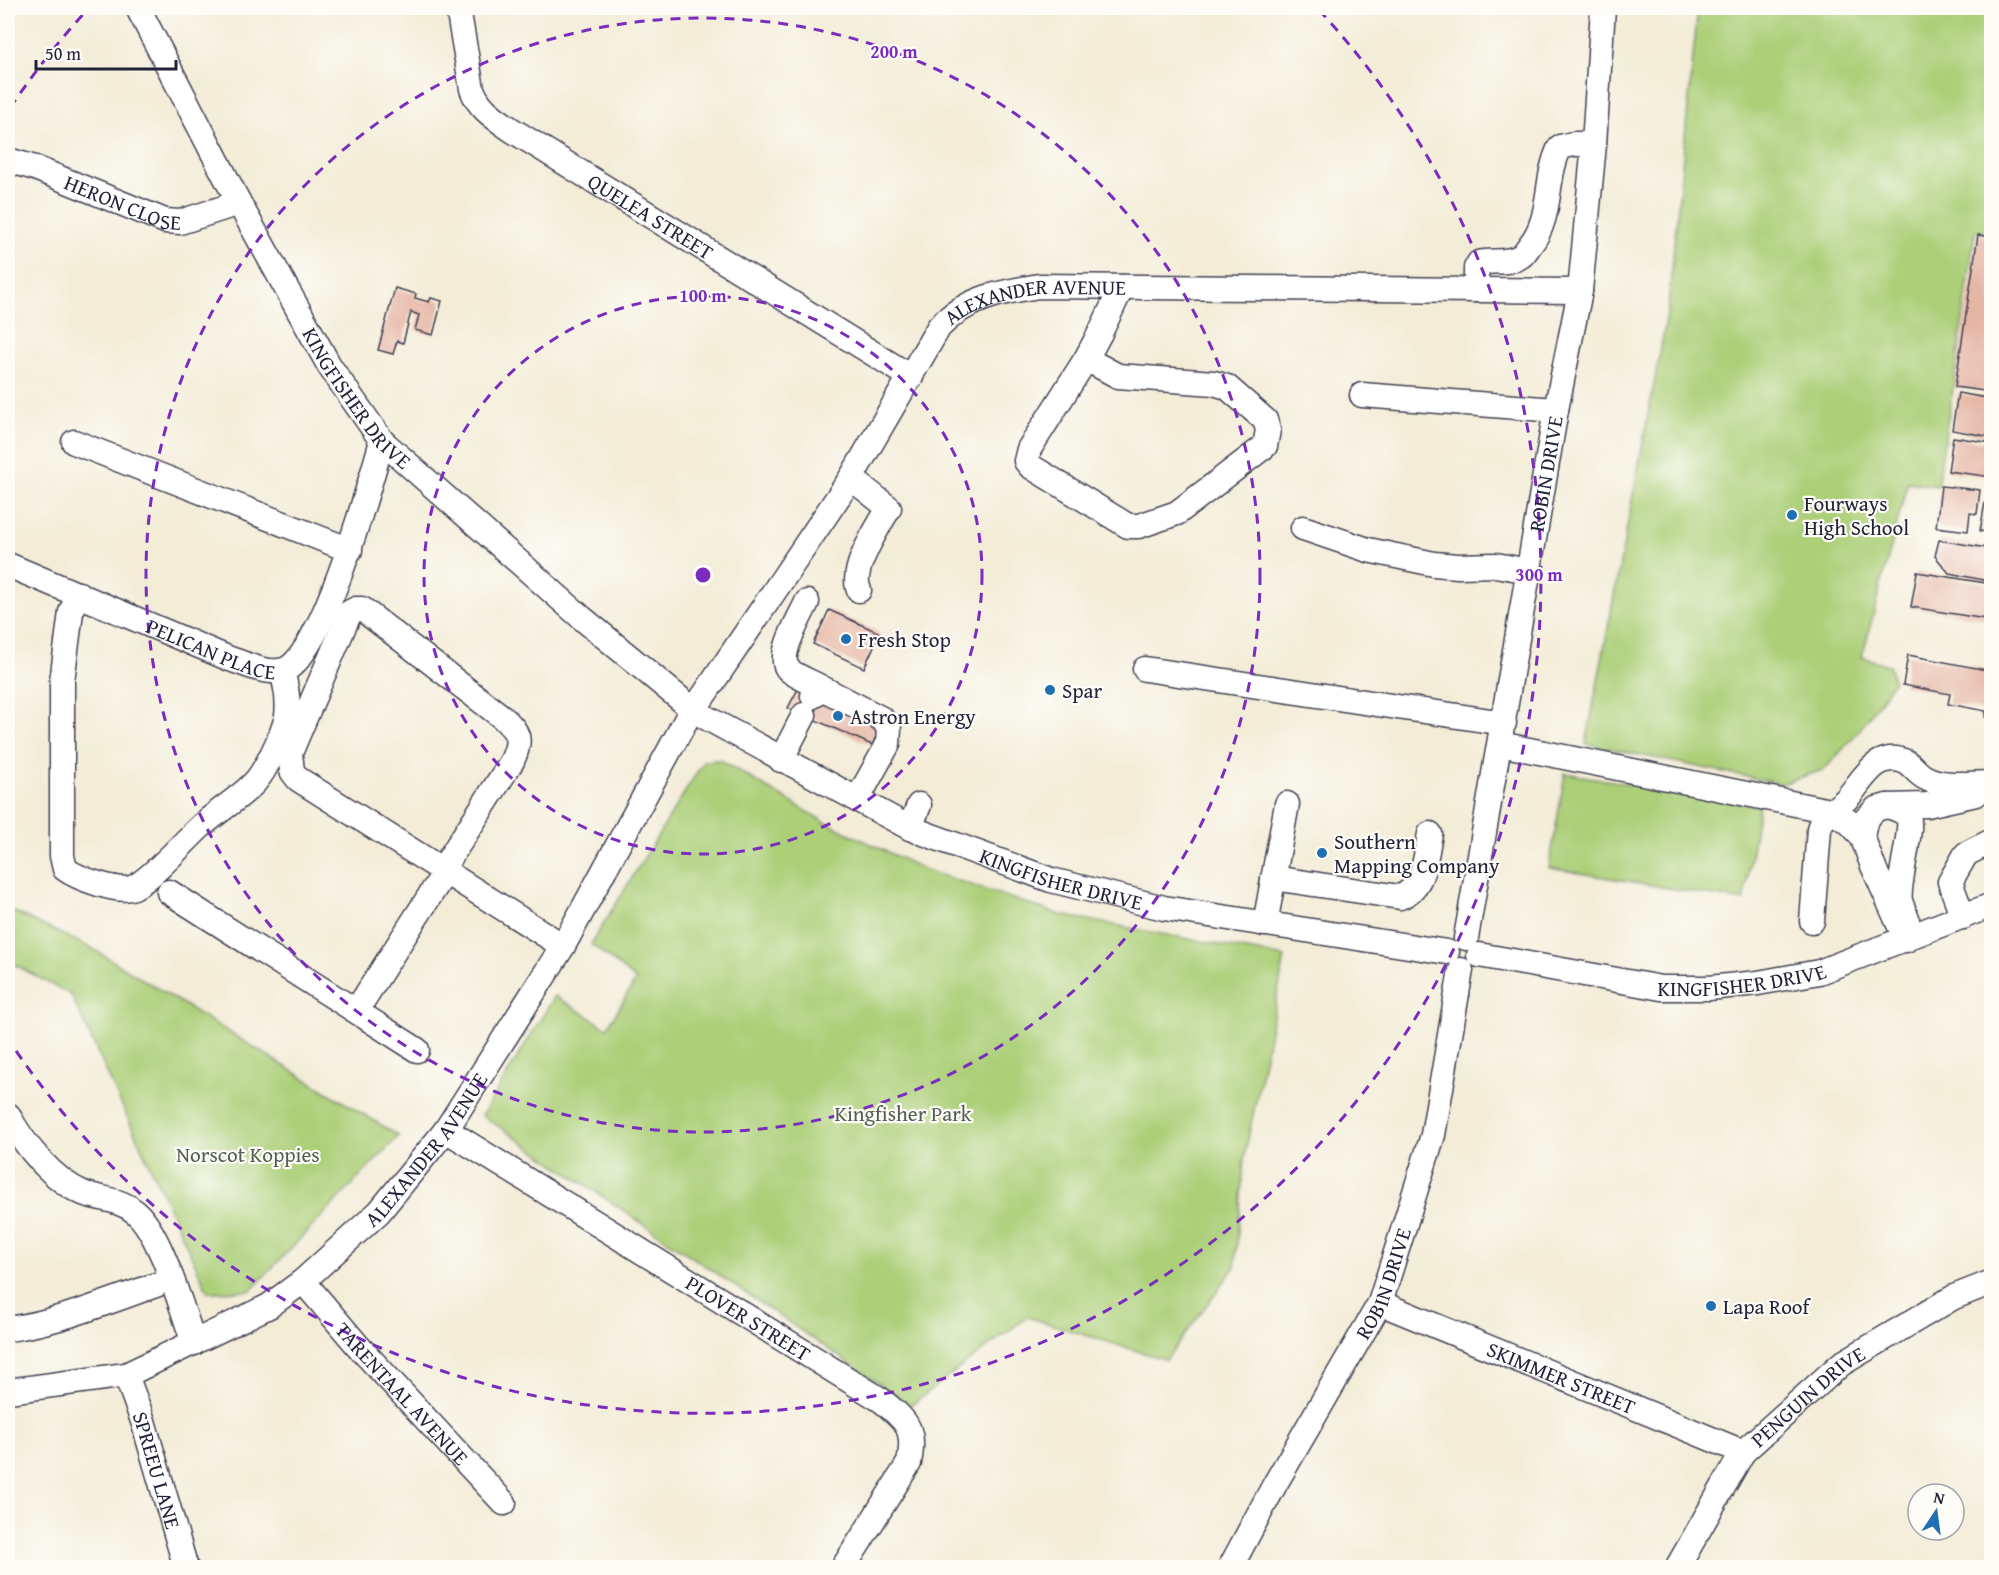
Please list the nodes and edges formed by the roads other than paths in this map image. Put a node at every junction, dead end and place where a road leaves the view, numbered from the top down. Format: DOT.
graph roads {
  1 [pos="138,8"];
  2 [pos="458,8"];
  3 [pos="1603,8"];
  4 [pos="1594,144"];
  5 [pos="8,160"];
  6 [pos="239,203"];
  7 [pos="1122,287"];
  8 [pos="1476,290"];
  9 [pos="1580,291"];
  10 [pos="1086,359"];
  11 [pos="911,377"];
  12 [pos="1362,395"];
  13 [pos="1556,410"];
  14 [pos="382,441"];
  15 [pos="74,442"];
  16 [pos="851,478"];
  17 [pos="1303,528"];
  18 [pos="350,550"];
  19 [pos="8,565"];
  20 [pos="1529,572"];
  21 [pos="859,590"];
  22 [pos="79,594"];
  23 [pos="807,602"];
  24 [pos="1144,669"];
  25 [pos="282,670"];
  26 [pos="812,699"];
  27 [pos="694,710"];
  28 [pos="1502,734"];
  29 [pos="781,760"];
  30 [pos="1924,777"];
  31 [pos="1992,783"];
  32 [pos="1992,791"];
  33 [pos="857,800"];
  34 [pos="1287,804"];
  35 [pos="919,805"];
  36 [pos="1887,806"];
  37 [pos="1913,806"];
  38 [pos="1830,811"];
  39 [pos="1992,825"];
  40 [pos="910,828"];
  41 [pos="1430,834"];
  42 [pos="1862,836"];
  43 [pos="1992,841"];
  44 [pos="444,871"];
  45 [pos="1273,878"];
  46 [pos="1950,882"];
  47 [pos="169,892"];
  48 [pos="1992,905"];
  49 [pos="1963,917"];
  50 [pos="1812,921"];
  51 [pos="1265,924"];
  52 [pos="1910,938"];
  53 [pos="563,946"];
  54 [pos="1463,954"];
  55 [pos="356,1011"];
  56 [pos="417,1050"];
  57 [pos="8,1115"];
  58 [pos="446,1130"];
  59 [pos="303,1281"];
  60 [pos="1992,1282"];
  61 [pos="156,1285"];
  62 [pos="1380,1303"];
  63 [pos="8,1329"];
  64 [pos="194,1343"];
  65 [pos="126,1375"];
  66 [pos="8,1391"];
  67 [pos="1743,1452"];
  68 [pos="504,1503"];
  69 [pos="186,1568"];
  70 [pos="843,1568"];
  71 [pos="1230,1568"];
  72 [pos="1677,1568"];
  1 -- 6 [label="street, KINGFISHER DRIVE"];
  2 -- 11 [label="street, QUELEA STREET"];
  3 -- 4 [label="street, ROBIN DRIVE"];
  4 -- 8 [label="street"];
  4 -- 9 [label="street, ROBIN DRIVE"];
  5 -- 6 [label="street, HERON CLOSE"];
  6 -- 14 [label="street, KINGFISHER DRIVE"];
  7 -- 8 [label="street, ALEXANDER AVENUE"];
  7 -- 10 [label="street"];
  7 -- 11 [label="street, ALEXANDER AVENUE"];
  8 -- 9 [label="street, ALEXANDER AVENUE"];
  9 -- 13 [label="street, ROBIN DRIVE"];
  10 -- 10 [label="street"];
  11 -- 16 [label="street, ALEXANDER AVENUE"];
  12 -- 13 [label="street"];
  13 -- 20 [label="street, ROBIN DRIVE"];
  14 -- 18 [label="street, PELICAN PLACE"];
  14 -- 27 [label="street, KINGFISHER DRIVE"];
  15 -- 18 [label="street"];
  16 -- 21 [label="street"];
  16 -- 27 [label="street, ALEXANDER AVENUE"];
  17 -- 20 [label="street"];
  18 -- 25 [label="street, PELICAN PLACE"];
  19 -- 22 [label="street, PELICAN PLACE"];
  20 -- 28 [label="street, ROBIN DRIVE"];
  22 -- 25 [label="street, PELICAN PLACE"];
  22 -- 25 [label="street"];
  23 -- 26 [label="street"];
  24 -- 28 [label="street"];
  26 -- 29 [label="street"];
  26 -- 33 [label="street"];
  27 -- 29 [label="street, KINGFISHER DRIVE"];
  27 -- 53 [label="street, ALEXANDER AVENUE"];
  28 -- 38 [label="street"];
  28 -- 54 [label="street, ROBIN DRIVE"];
  29 -- 33 [label="street, KINGFISHER DRIVE"];
  30 -- 31 [label="street"];
  30 -- 37 [label="street"];
  30 -- 38 [label="street"];
  32 -- 37 [label="street"];
  33 -- 40 [label="street, KINGFISHER DRIVE"];
  34 -- 45 [label="street"];
  35 -- 40 [label="street"];
  36 -- 37 [label="street"];
  36 -- 42 [label="street"];
  36 -- 52 [label="street"];
  38 -- 42 [label="street"];
  38 -- 50 [label="street"];
  39 -- 46 [label="street"];
  40 -- 51 [label="street, KINGFISHER DRIVE"];
  41 -- 45 [label="street"];
  42 -- 52 [label="street"];
  43 -- 46 [label="street"];
  44 -- 44 [label="street"];
  44 -- 53 [label="street"];
  44 -- 55 [label="street"];
  45 -- 51 [label="street"];
  46 -- 49 [label="street"];
  47 -- 55 [label="street"];
  48 -- 49 [label="street, KINGFISHER DRIVE"];
  49 -- 52 [label="street, KINGFISHER DRIVE"];
  51 -- 54 [label="street, KINGFISHER DRIVE"];
  52 -- 54 [label="street, KINGFISHER DRIVE"];
  53 -- 58 [label="street, ALEXANDER AVENUE"];
  54 -- 62 [label="street, ROBIN DRIVE"];
  55 -- 56 [label="street"];
  57 -- 64 [label="street"];
  58 -- 59 [label="street, ALEXANDER AVENUE"];
  58 -- 70 [label="street, PLOVER STREET"];
  59 -- 64 [label="street, ALEXANDER AVENUE"];
  59 -- 68 [label="street, TARENTAAL AVENUE"];
  60 -- 67 [label="street, PENGUIN DRIVE"];
  61 -- 63 [label="street"];
  62 -- 67 [label="street, SKIMMER STREET"];
  62 -- 71 [label="street, ROBIN DRIVE"];
  64 -- 65 [label="street, ALEXANDER AVENUE"];
  65 -- 66 [label="street, ALEXANDER AVENUE"];
  65 -- 69 [label="street, SPREEU LANE"];
  67 -- 72 [label="street, PENGUIN DRIVE"];
}
